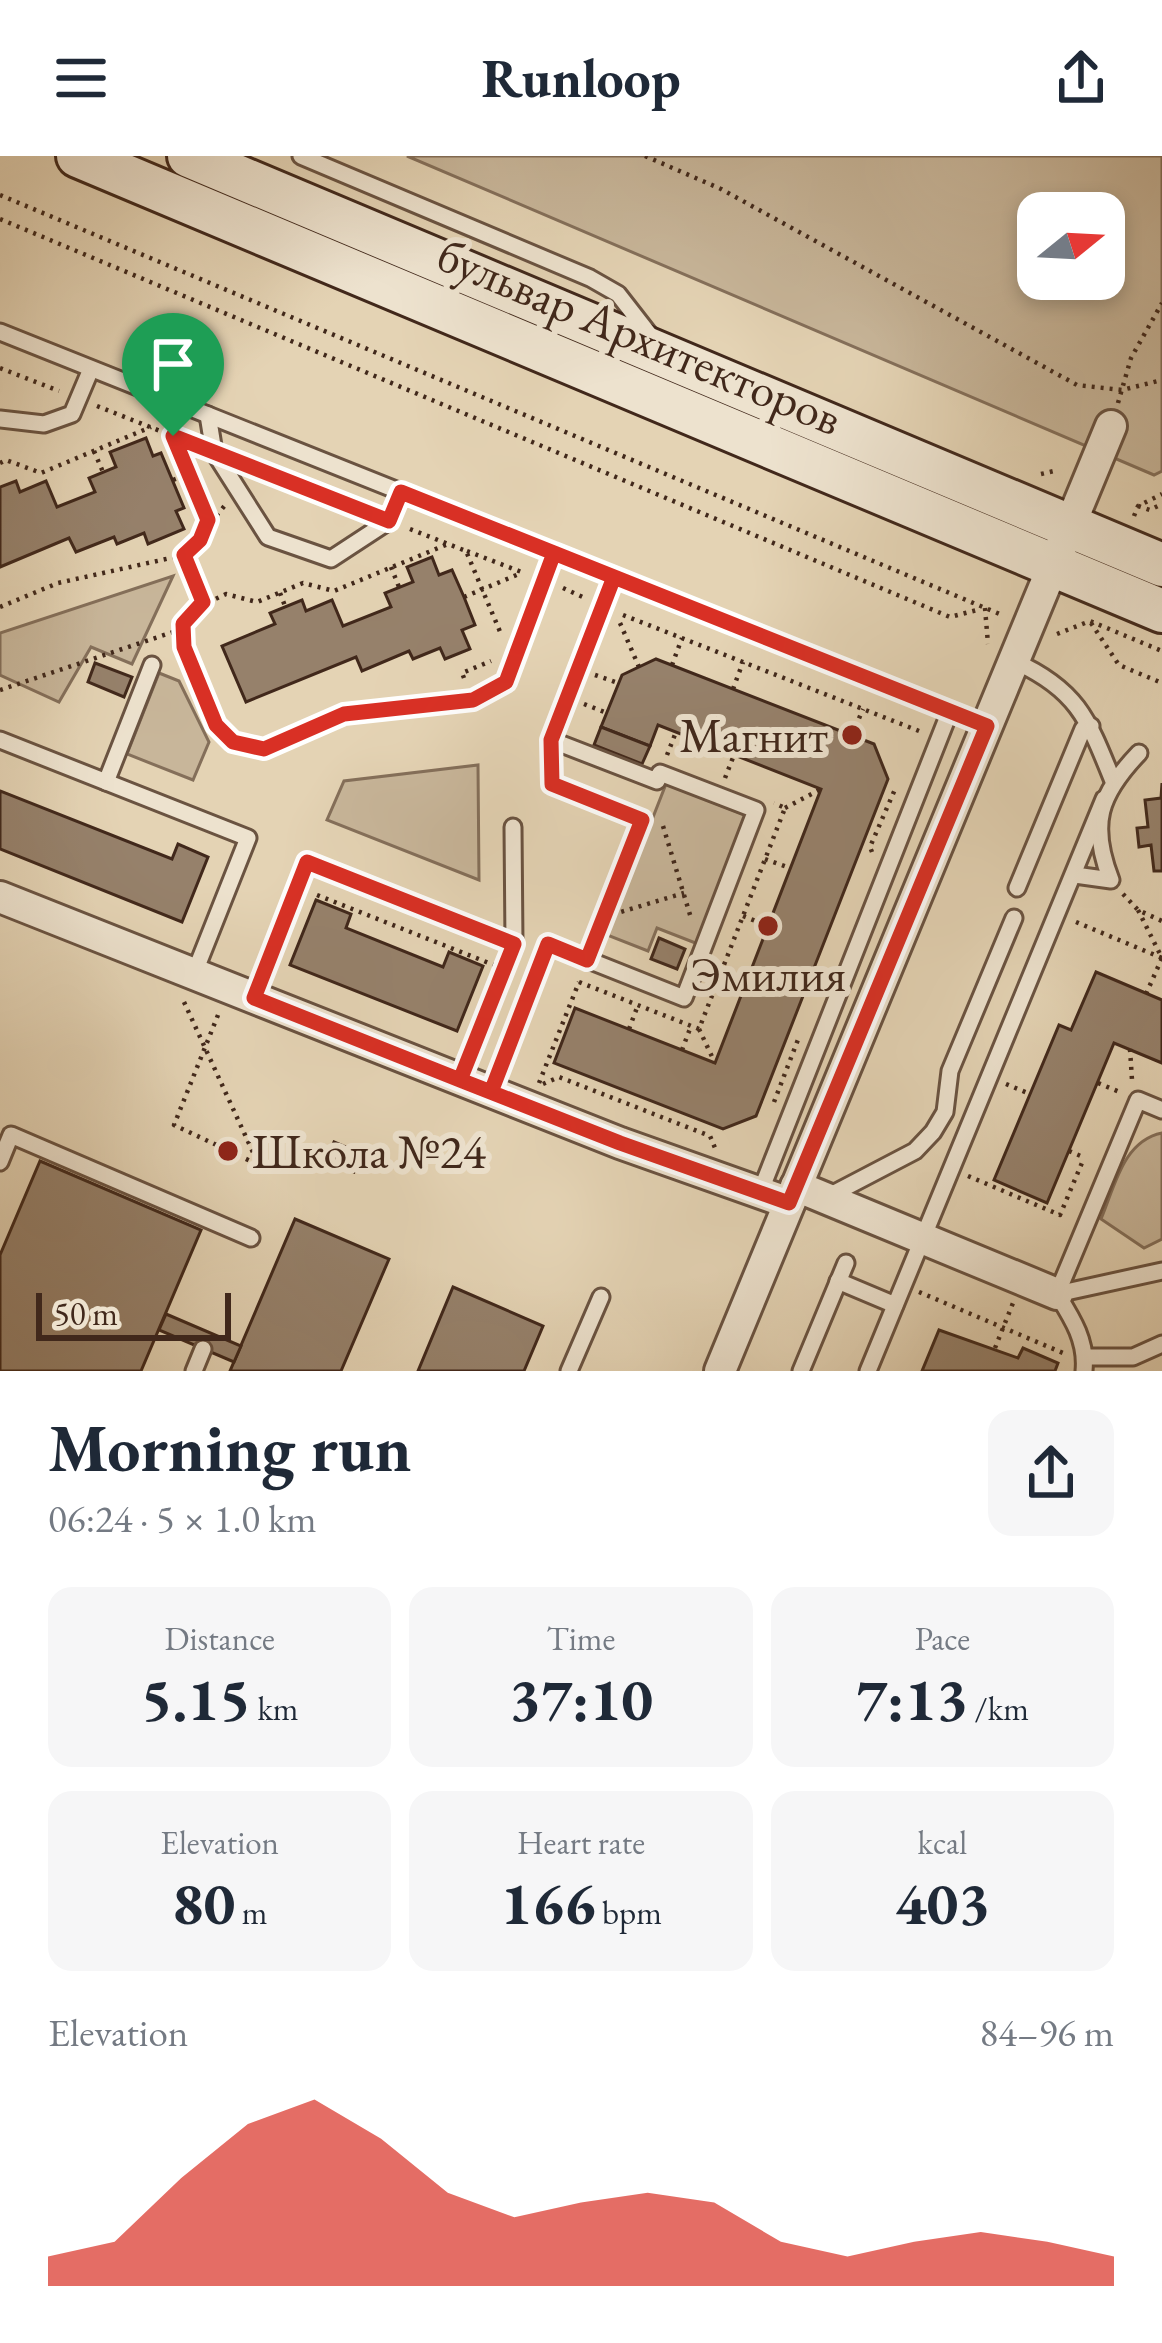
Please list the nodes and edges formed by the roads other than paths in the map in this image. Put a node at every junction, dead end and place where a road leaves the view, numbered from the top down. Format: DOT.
graph roads {
  1 [pos="78,156"];
  2 [pos="189,156"];
  3 [pos="301,156"];
  4 [pos="0,332"];
  5 [pos="665,357"];
  6 [pos="92,369"];
  7 [pos="208,416"];
  8 [pos="0,418"];
  9 [pos="1111,426"];
  10 [pos="401,492"];
  11 [pos="1062,546"];
  12 [pos="554,553"];
  13 [pos="1162,565"];
  14 [pos="614,577"];
  15 [pos="1162,611"];
  16 [pos="1000,660"];
  17 [pos="152,665"];
  18 [pos="950,711"];
  19 [pos="987,726"];
  20 [pos="1091,726"];
  21 [pos="0,740"];
  22 [pos="551,740"];
  23 [pos="264,749"];
  24 [pos="1139,753"];
  25 [pos="1113,781"];
  26 [pos="106,782"];
  27 [pos="1104,799"];
  28 [pos="642,820"];
  29 [pos="513,827"];
  30 [pos="1082,877"];
  31 [pos="1017,888"];
  32 [pos="0,897"];
  33 [pos="1014,918"];
  34 [pos="181,969"];
  35 [pos="242,993"];
  36 [pos="491,1092"];
  37 [pos="1162,1110"];
  38 [pos="0,1162"];
  39 [pos="793,1195"];
  40 [pos="251,1238"];
  41 [pos="923,1240"];
  42 [pos="846,1263"];
  43 [pos="1162,1271"];
  44 [pos="838,1281"];
  45 [pos="1057,1294"];
  46 [pos="601,1297"];
  47 [pos="895,1305"];
  48 [pos="1162,1344"];
  49 [pos="203,1349"];
  50 [pos="1080,1361"];
  51 [pos="194,1371"];
  52 [pos="569,1371"];
  53 [pos="720,1371"];
  54 [pos="801,1371"];
  55 [pos="868,1371"];
  1 -- 11 [label="main road, бульвар Архитекторов"];
  2 -- 5 [label="main road, бульвар Архитекторов"];
  3 -- 5 [label="lane"];
  4 -- 6 [label="lane"];
  5 -- 11 [label="main road, бульвар Архитекторов"];
  6 -- 7 [label="lane"];
  6 -- 8 [label="lane"];
  7 -- 10 [label="lane"];
  7 -- 10 [label="lane"];
  9 -- 11 [label="street"];
  10 -- 12 [label="lane"];
  11 -- 13 [label="main road, бульвар Архитекторов"];
  11 -- 15 [label="main road, бульвар Архитекторов"];
  11 -- 16 [label="street"];
  12 -- 14 [label="lane"];
  12 -- 23 [label="lane"];
  14 -- 18 [label="lane"];
  14 -- 22 [label="lane"];
  16 -- 19 [label="street"];
  16 -- 20 [label="lane"];
  17 -- 26 [label="lane"];
  18 -- 19 [label="lane"];
  18 -- 39 [label="lane"];
  19 -- 39 [label="street"];
  20 -- 25 [label="lane"];
  20 -- 31 [label="lane"];
  21 -- 26 [label="lane"];
  22 -- 28 [label="lane"];
  22 -- 36 [label="lane"];
  24 -- 25 [label="lane"];
  25 -- 27 [label="lane"];
  26 -- 34 [label="lane"];
  27 -- 30 [label="lane"];
  27 -- 30 [label="lane"];
  29 -- 35 [label="lane"];
  30 -- 41 [label="lane"];
  32 -- 34 [label="street"];
  33 -- 39 [label="lane"];
  34 -- 35 [label="street"];
  35 -- 36 [label="street"];
  36 -- 39 [label="street"];
  37 -- 45 [label="lane"];
  38 -- 40 [label="lane"];
  39 -- 41 [label="street"];
  39 -- 53 [label="street"];
  41 -- 45 [label="street"];
  41 -- 47 [label="lane"];
  42 -- 44 [label="lane"];
  43 -- 45 [label="lane"];
  44 -- 47 [label="lane"];
  44 -- 54 [label="lane"];
  45 -- 50 [label="lane"];
  46 -- 52 [label="lane"];
  47 -- 55 [label="lane"];
  48 -- 50 [label="lane"];
  49 -- 51 [label="lane"];
}
